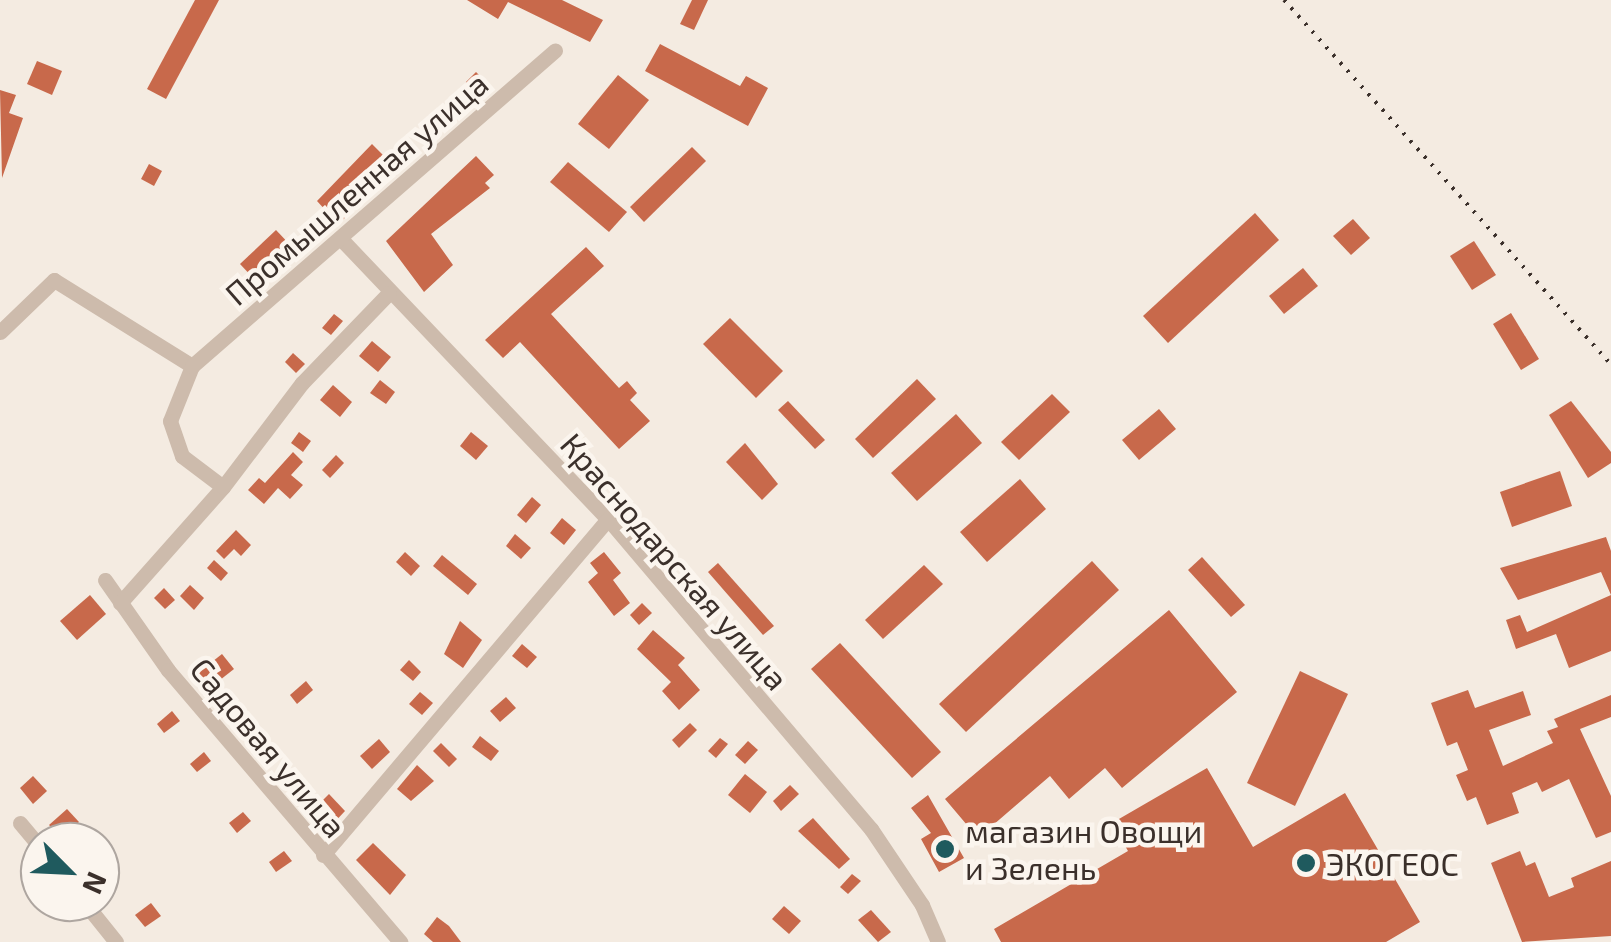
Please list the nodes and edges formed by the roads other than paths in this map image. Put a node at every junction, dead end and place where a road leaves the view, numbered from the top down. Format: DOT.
graph roads {
  1 [pos="555,51"];
  2 [pos="342,240"];
  3 [pos="389,293"];
  4 [pos="0,332"];
  5 [pos="192,366"];
  6 [pos="224,487"];
  7 [pos="608,519"];
  8 [pos="105,580"];
  9 [pos="120,603"];
  10 [pos="323,855"];
  11 [pos="100,922"];
  12 [pos="116,942"];
  13 [pos="400,942"];
  14 [pos="938,942"];
  1 -- 2 [label="street, Промышленная улица"];
  2 -- 3 [label="street, Краснодарская улица"];
  2 -- 5 [label="street, Промышленная улица"];
  3 -- 6 [label="street"];
  3 -- 7 [label="street, Краснодарская улица"];
  4 -- 5 [label="street"];
  5 -- 6 [label="street"];
  6 -- 9 [label="street"];
  7 -- 10 [label="street"];
  7 -- 14 [label="street, Краснодарская улица"];
  8 -- 9 [label="street, Садовая улица"];
  9 -- 10 [label="street, Садовая улица"];
  10 -- 13 [label="street, Садовая улица"];
  11 -- 12 [label="street"];
}
